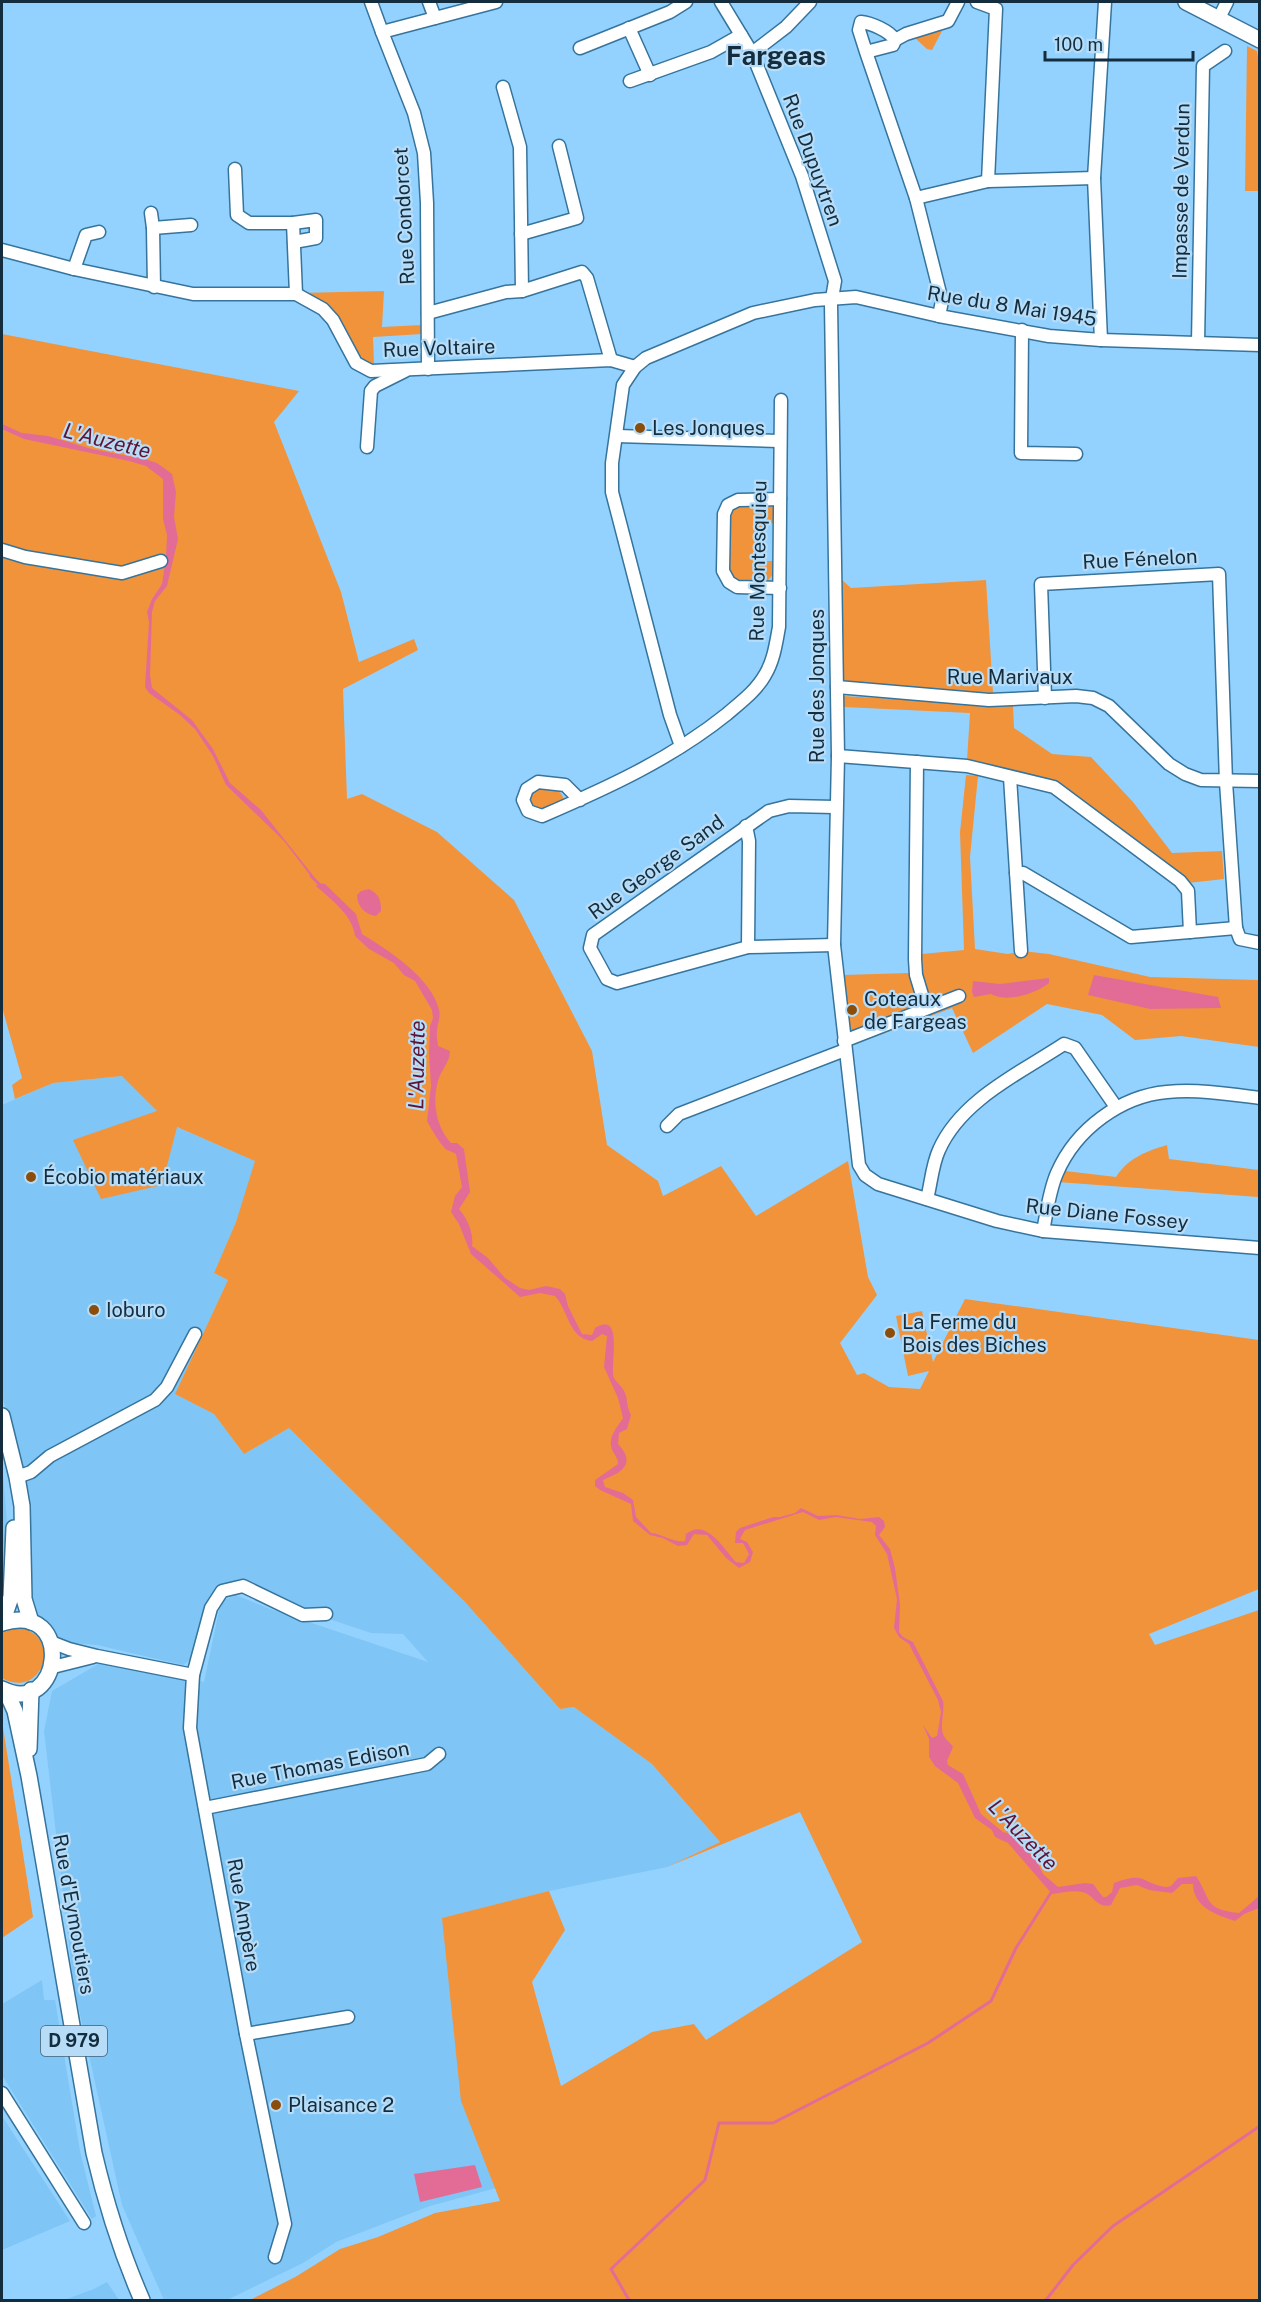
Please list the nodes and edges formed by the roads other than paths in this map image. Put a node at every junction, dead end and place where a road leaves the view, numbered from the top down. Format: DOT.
graph roads {
  1 [pos="371,2"];
  2 [pos="429,2"];
  3 [pos="496,2"];
  4 [pos="686,2"];
  5 [pos="721,2"];
  6 [pos="810,2"];
  7 [pos="958,2"];
  8 [pos="977,2"];
  9 [pos="1105,2"];
  10 [pos="1186,2"];
  11 [pos="1227,2"];
  12 [pos="435,18"];
  13 [pos="1219,18"];
  14 [pos="629,28"];
  15 [pos="382,32"];
  16 [pos="741,35"];
  17 [pos="895,40"];
  18 [pos="1260,40"];
  19 [pos="580,48"];
  20 [pos="1225,51"];
  21 [pos="866,52"];
  22 [pos="752,53"];
  23 [pos="650,75"];
  24 [pos="630,81"];
  25 [pos="503,87"];
  26 [pos="559,146"];
  27 [pos="235,169"];
  28 [pos="1094,178"];
  29 [pos="988,181"];
  30 [pos="916,198"];
  31 [pos="151,213"];
  32 [pos="293,223"];
  33 [pos="191,225"];
  34 [pos="153,228"];
  35 [pos="99,232"];
  36 [pos="521,234"];
  37 [pos="294,242"];
  38 [pos="2,249"];
  39 [pos="74,269"];
  40 [pos="835,281"];
  41 [pos="154,286"];
  42 [pos="522,291"];
  43 [pos="296,294"];
  44 [pos="833,298"];
  45 [pos="428,313"];
  46 [pos="939,316"];
  47 [pos="1022,330"];
  48 [pos="1101,340"];
  49 [pos="1198,343"];
  50 [pos="1260,345"];
  51 [pos="611,360"];
  52 [pos="634,367"];
  53 [pos="428,369"];
  54 [pos="409,370"];
  55 [pos="781,400"];
  56 [pos="617,436"];
  57 [pos="779,441"];
  58 [pos="367,447"];
  59 [pos="1076,454"];
  60 [pos="780,499"];
  61 [pos="2,550"];
  62 [pos="161,561"];
  63 [pos="780,588"];
  64 [pos="837,687"];
  65 [pos="1046,698"];
  66 [pos="681,746"];
  67 [pos="838,756"];
  68 [pos="917,762"];
  69 [pos="1010,777"];
  70 [pos="1260,781"];
  71 [pos="1226,782"];
  72 [pos="580,800"];
  73 [pos="835,807"];
  74 [pos="746,826"];
  75 [pos="1016,873"];
  76 [pos="1190,932"];
  77 [pos="1238,934"];
  78 [pos="1260,943"];
  79 [pos="834,945"];
  80 [pos="748,947"];
  81 [pos="1020,951"];
  82 [pos="959,996"];
  83 [pos="927,1008"];
  84 [pos="845,1046"];
  85 [pos="850,1091"];
  86 [pos="1260,1098"];
  87 [pos="1116,1107"];
  88 [pos="667,1126"];
  89 [pos="927,1199"];
  90 [pos="1043,1231"];
  91 [pos="1260,1248"];
  92 [pos="195,1334"];
  93 [pos="2,1416"];
  94 [pos="2,1442"];
  95 [pos="17,1477"];
  96 [pos="327,1614"];
  97 [pos="31,1622"];
  98 [pos="2,1623"];
  99 [pos="51,1641"];
  100 [pos="97,1656"];
  101 [pos="52,1667"];
  102 [pos="193,1675"];
  103 [pos="4,1690"];
  104 [pos="31,1690"];
  105 [pos="440,1754"];
  106 [pos="28,1776"];
  107 [pos="205,1808"];
  108 [pos="348,2017"];
  109 [pos="246,2034"];
  110 [pos="2,2093"];
  111 [pos="84,2223"];
  112 [pos="275,2257"];
  113 [pos="142,2301"];
  1 -- 15 [label="street, Rue Condorcet"];
  2 -- 12 [label="street"];
  3 -- 12 [label="street"];
  4 -- 14 [label="street"];
  5 -- 16 [label="street, Rue Dupuytren"];
  6 -- 22 [label="street"];
  7 -- 17 [label="street"];
  8 -- 29 [label="street"];
  9 -- 28 [label="street"];
  10 -- 13 [label="main road"];
  11 -- 13 [label="street"];
  12 -- 15 [label="street"];
  13 -- 18 [label="main road"];
  14 -- 19 [label="street"];
  14 -- 23 [label="street"];
  15 -- 45 [label="street, Rue Condorcet"];
  16 -- 22 [label="street, Rue Dupuytren"];
  16 -- 23 [label="street"];
  17 -- 21 [label="street"];
  17 -- 21 [label="street"];
  20 -- 49 [label="street, Impasse de Verdun"];
  21 -- 30 [label="street"];
  22 -- 40 [label="street, Rue Dupuytren"];
  23 -- 24 [label="street"];
  25 -- 36 [label="street"];
  26 -- 36 [label="street"];
  27 -- 32 [label="street"];
  28 -- 29 [label="street"];
  28 -- 48 [label="street"];
  29 -- 30 [label="street"];
  30 -- 46 [label="street"];
  31 -- 34 [label="street"];
  32 -- 37 [label="street"];
  32 -- 37 [label="street"];
  33 -- 34 [label="street"];
  34 -- 41 [label="street"];
  35 -- 39 [label="street"];
  36 -- 42 [label="street"];
  37 -- 43 [label="street"];
  38 -- 39 [label="street, Rue Voltaire"];
  39 -- 41 [label="street, Rue Voltaire"];
  40 -- 44 [label="street, Rue des Jonques"];
  41 -- 43 [label="street, Rue Voltaire"];
  42 -- 45 [label="street"];
  42 -- 51 [label="street"];
  43 -- 54 [label="street, Rue Voltaire"];
  44 -- 46 [label="street, Rue du 8 Mai 1945"];
  44 -- 52 [label="street"];
  44 -- 64 [label="street, Rue des Jonques"];
  45 -- 53 [label="street, Rue Condorcet"];
  46 -- 47 [label="street, Rue du 8 Mai 1945"];
  47 -- 48 [label="street, Rue du 8 Mai 1945"];
  47 -- 59 [label="street"];
  48 -- 49 [label="street, Rue du 8 Mai 1945"];
  49 -- 50 [label="street, Rue du 8 Mai 1945"];
  51 -- 52 [label="street, Rue Voltaire"];
  51 -- 53 [label="street, Rue Voltaire"];
  52 -- 56 [label="street"];
  53 -- 54 [label="street, Rue Voltaire"];
  54 -- 58 [label="street"];
  55 -- 57 [label="street, Rue Montesquieu"];
  56 -- 57 [label="street"];
  56 -- 66 [label="street"];
  57 -- 60 [label="street, Rue Montesquieu"];
  60 -- 63 [label="street, Rue Montesquieu"];
  60 -- 63 [label="street"];
  61 -- 62 [label="street"];
  63 -- 66 [label="street, Rue Montesquieu"];
  64 -- 65 [label="street, Rue Marivaux"];
  64 -- 67 [label="street, Rue des Jonques"];
  65 -- 71 [label="street, Rue Marivaux"];
  65 -- 71 [label="street, Rue Fénelon"];
  66 -- 72 [label="street, Rue Montesquieu"];
  67 -- 68 [label="street"];
  67 -- 73 [label="street, Rue des Jonques"];
  68 -- 69 [label="street"];
  68 -- 83 [label="street"];
  69 -- 75 [label="street"];
  69 -- 76 [label="street"];
  70 -- 71 [label="street, Rue Marivaux"];
  71 -- 77 [label="street"];
  73 -- 74 [label="street, Rue George Sand"];
  73 -- 79 [label="street, Rue des Jonques"];
  74 -- 80 [label="street"];
  74 -- 80 [label="street, Rue George Sand"];
  75 -- 76 [label="street"];
  75 -- 81 [label="street"];
  76 -- 77 [label="street"];
  77 -- 78 [label="street"];
  79 -- 80 [label="street, Rue George Sand"];
  79 -- 84 [label="street, Rue des Jonques"];
  82 -- 83 [label="street"];
  83 -- 84 [label="street"];
  84 -- 85 [label="street, Rue des Jonques"];
  84 -- 88 [label="street"];
  85 -- 89 [label="street, Rue Diane Fossey"];
  86 -- 87 [label="street"];
  87 -- 89 [label="street"];
  87 -- 90 [label="street"];
  89 -- 90 [label="street, Rue Diane Fossey"];
  90 -- 91 [label="street, Rue Diane Fossey"];
  92 -- 95 [label="street"];
  93 -- 95 [label="main road"];
  94 -- 98 [label="main road"];
  95 -- 97 [label="main road"];
  96 -- 102 [label="street, Rue Ampère"];
  97 -- 98 [label="main road"];
  97 -- 99 [label="main road"];
  99 -- 100 [label="street"];
  99 -- 101 [label="main road"];
  100 -- 101 [label="street"];
  100 -- 102 [label="street"];
  101 -- 104 [label="main road"];
  102 -- 107 [label="street, Rue Ampère"];
  103 -- 104 [label="main road"];
  103 -- 106 [label="main road, D 979"];
  104 -- 106 [label="main road, D 979"];
  105 -- 107 [label="street, Rue Thomas Edison"];
  106 -- 113 [label="main road, Rue d'Eymoutiers / D 979"];
  107 -- 109 [label="street, Rue Ampère"];
  108 -- 109 [label="street"];
  109 -- 112 [label="street, Rue Ampère"];
  110 -- 111 [label="street"];
}
